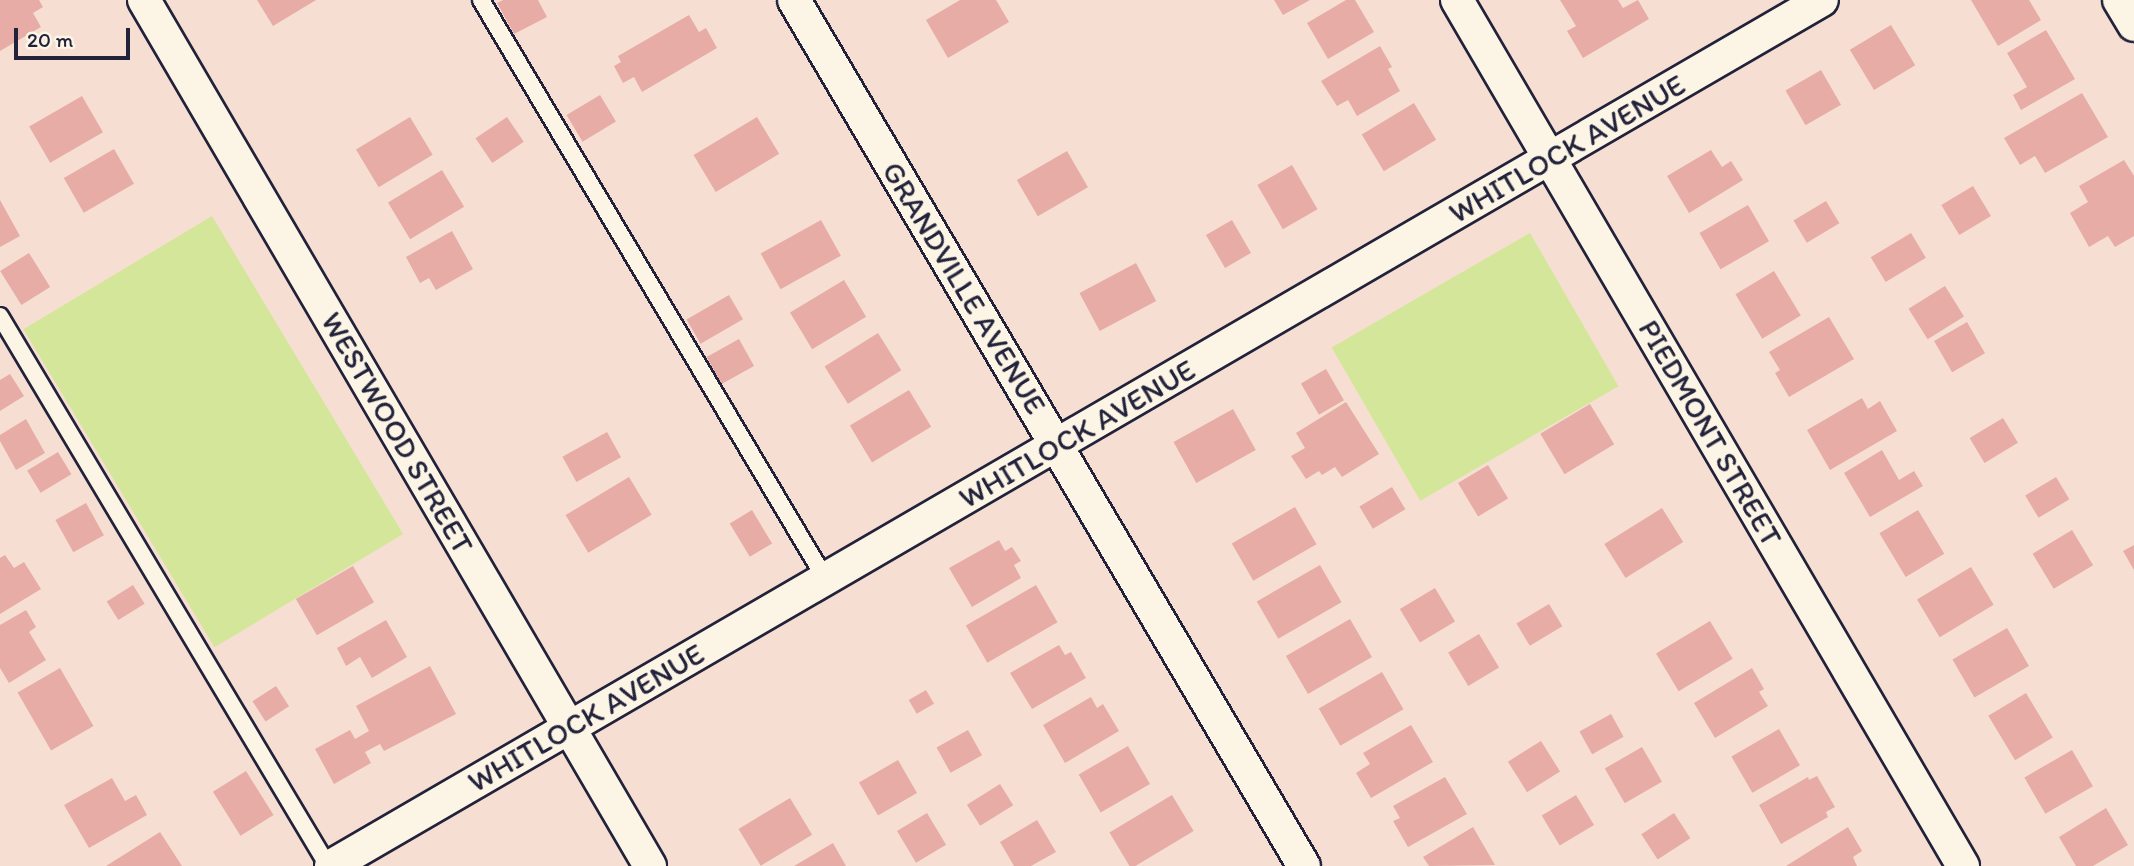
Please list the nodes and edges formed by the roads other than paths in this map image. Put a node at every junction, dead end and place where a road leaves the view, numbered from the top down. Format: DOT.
graph roads {
  1 [pos="144,0"];
  2 [pos="481,0"];
  3 [pos="794,0"];
  4 [pos="1457,0"];
  5 [pos="1822,0"];
  6 [pos="2119,0"];
  7 [pos="2134,26"];
  8 [pos="1550,158"];
  9 [pos="0,316"];
  10 [pos="1057,445"];
  11 [pos="826,580"];
  12 [pos="569,729"];
  13 [pos="330,866"];
  14 [pos="650,866"];
  15 [pos="1304,866"];
  16 [pos="1963,866"];
  1 -- 12 [label="street, WESTWOOD STREET"];
  2 -- 11 [label="lane"];
  3 -- 10 [label="street, GRANDVILLE AVENUE"];
  4 -- 8 [label="street, PIEDMONT STREET"];
  5 -- 8 [label="street, WHITLOCK AVENUE"];
  6 -- 7 [label="street"];
  8 -- 10 [label="street, WHITLOCK AVENUE"];
  8 -- 16 [label="street, PIEDMONT STREET"];
  9 -- 13 [label="lane"];
  10 -- 11 [label="street, WHITLOCK AVENUE"];
  10 -- 15 [label="street, GRANDVILLE AVENUE"];
  11 -- 12 [label="street, WHITLOCK AVENUE"];
  12 -- 13 [label="street, WHITLOCK AVENUE"];
  12 -- 14 [label="street, WESTWOOD STREET"];
}
